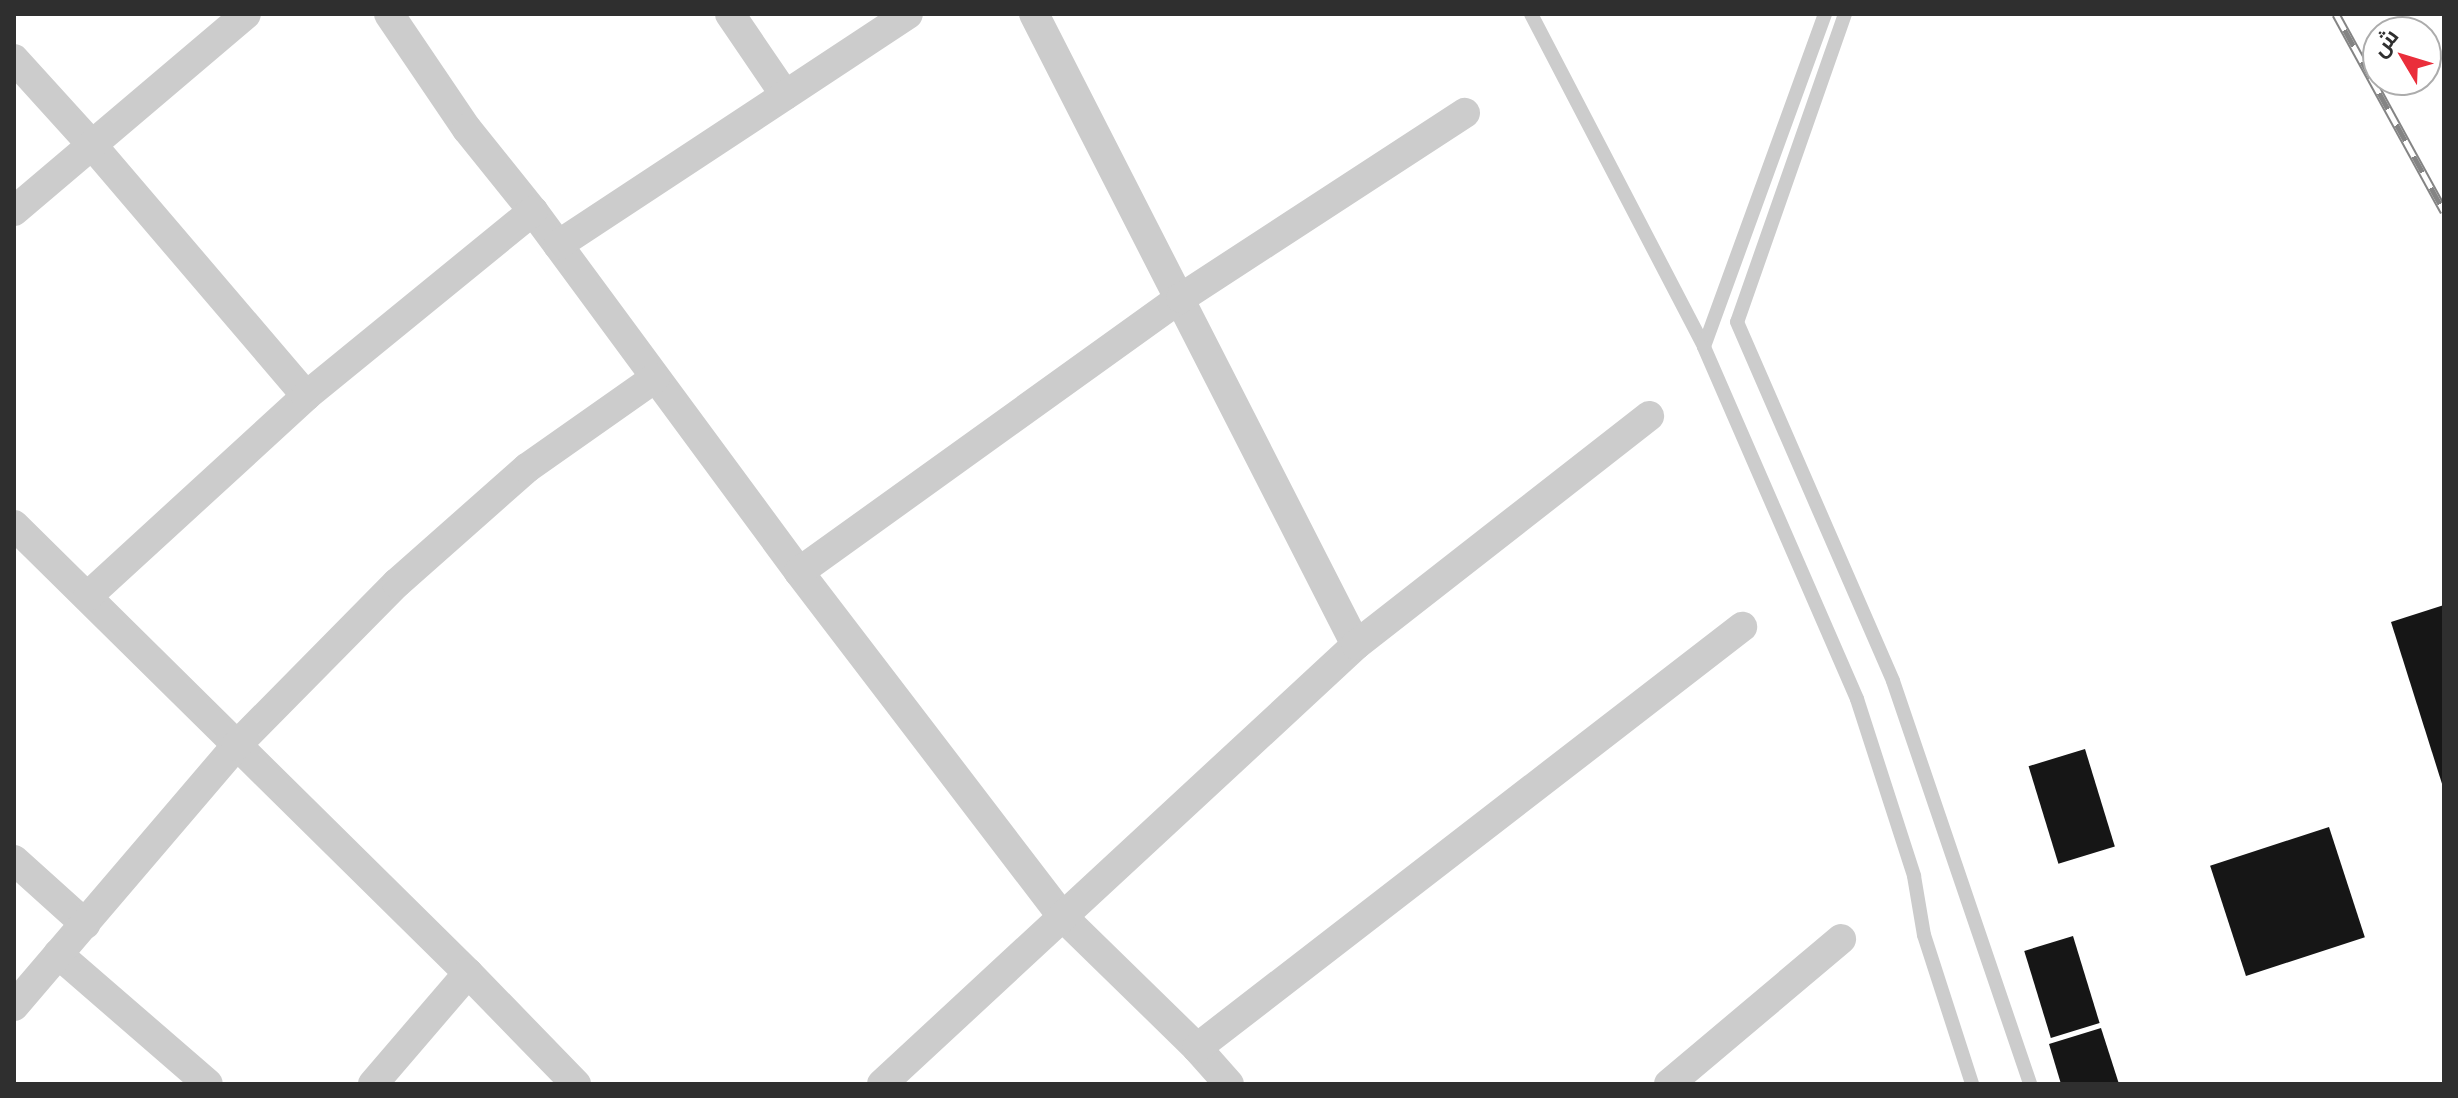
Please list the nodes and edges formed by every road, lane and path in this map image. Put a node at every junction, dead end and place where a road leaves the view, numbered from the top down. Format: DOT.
graph roads {
  1 [pos="246,14"];
  2 [pos="389,14"];
  3 [pos="730,14"];
  4 [pos="908,14"];
  5 [pos="1034,14"];
  6 [pos="1531,14"];
  7 [pos="1825,14"];
  8 [pos="1845,14"];
  9 [pos="14,59"];
  10 [pos="785,95"];
  11 [pos="1465,113"];
  12 [pos="92,145"];
  13 [pos="14,211"];
  14 [pos="533,211"];
  15 [pos="558,245"];
  16 [pos="1181,298"];
  17 [pos="1704,347"];
  18 [pos="655,378"];
  19 [pos="306,396"];
  20 [pos="1649,416"];
  21 [pos="14,525"];
  22 [pos="799,572"];
  23 [pos="88,596"];
  24 [pos="1742,627"];
  25 [pos="1356,645"];
  26 [pos="236,746"];
  27 [pos="14,860"];
  28 [pos="1064,918"];
  29 [pos="85,924"];
  30 [pos="1841,939"];
  31 [pos="58,954"];
  32 [pos="468,973"];
  33 [pos="14,1006"];
  34 [pos="1197,1048"];
  35 [pos="208,1084"];
  36 [pos="373,1084"];
  37 [pos="576,1084"];
  38 [pos="882,1084"];
  39 [pos="1229,1084"];
  40 [pos="1669,1084"];
  41 [pos="1972,1084"];
  42 [pos="2030,1084"];
  1 -- 12 [label="street"];
  2 -- 14 [label="street"];
  3 -- 10 [label="street"];
  4 -- 10 [label="street"];
  5 -- 16 [label="street"];
  6 -- 17 [label="lane"];
  7 -- 17 [label="lane"];
  8 -- 42 [label="lane"];
  9 -- 12 [label="street"];
  10 -- 15 [label="street"];
  11 -- 16 [label="street"];
  12 -- 13 [label="street"];
  12 -- 19 [label="street"];
  14 -- 15 [label="street"];
  14 -- 19 [label="street"];
  15 -- 18 [label="street"];
  16 -- 22 [label="street"];
  16 -- 25 [label="street"];
  17 -- 41 [label="lane"];
  18 -- 22 [label="street"];
  18 -- 26 [label="street"];
  19 -- 23 [label="street"];
  20 -- 25 [label="street"];
  21 -- 23 [label="street"];
  22 -- 28 [label="street"];
  23 -- 26 [label="street"];
  24 -- 34 [label="street"];
  25 -- 28 [label="street"];
  26 -- 29 [label="street"];
  26 -- 32 [label="street"];
  27 -- 29 [label="street"];
  28 -- 34 [label="street"];
  28 -- 38 [label="street"];
  29 -- 31 [label="street"];
  30 -- 40 [label="street"];
  31 -- 33 [label="street"];
  31 -- 35 [label="street"];
  32 -- 36 [label="street"];
  32 -- 37 [label="street"];
  34 -- 39 [label="street"];
}
